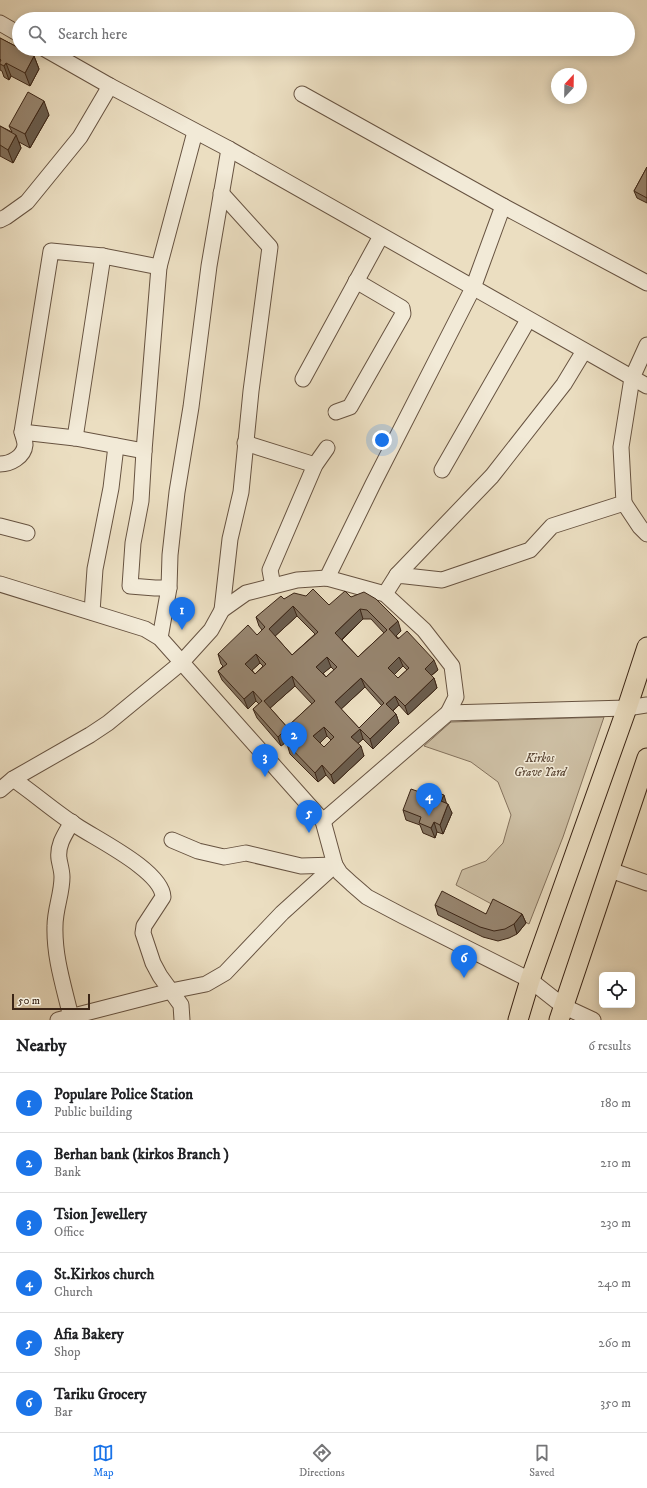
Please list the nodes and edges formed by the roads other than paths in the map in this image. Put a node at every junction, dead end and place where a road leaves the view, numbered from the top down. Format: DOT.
graph roads {
  1 [pos="0,23"];
  2 [pos="12,30"];
  3 [pos="58,56"];
  4 [pos="110,86"];
  5 [pos="302,94"];
  6 [pos="195,132"];
  7 [pos="229,149"];
  8 [pos="221,193"];
  9 [pos="503,206"];
  10 [pos="0,220"];
  11 [pos="381,236"];
  12 [pos="104,256"];
  13 [pos="159,267"];
  14 [pos="356,281"];
  15 [pos="647,283"];
  16 [pos="473,288"];
  17 [pos="528,320"];
  18 [pos="647,345"];
  19 [pos="584,352"];
  20 [pos="632,378"];
  21 [pos="303,379"];
  22 [pos="647,386"];
  23 [pos="336,412"];
  24 [pos="22,432"];
  25 [pos="75,438"];
  26 [pos="245,444"];
  27 [pos="116,446"];
  28 [pos="327,448"];
  29 [pos="144,451"];
  30 [pos="0,464"];
  31 [pos="315,465"];
  32 [pos="442,470"];
  33 [pos="624,502"];
  34 [pos="0,526"];
  35 [pos="27,533"];
  36 [pos="647,534"];
  37 [pos="397,575"];
  38 [pos="327,578"];
  39 [pos="0,584"];
  40 [pos="272,586"];
  41 [pos="169,588"];
  42 [pos="385,594"];
  43 [pos="222,610"];
  44 [pos="92,612"];
  45 [pos="160,638"];
  46 [pos="647,647"];
  47 [pos="181,663"];
  48 [pos="647,704"];
  49 [pos="627,708"];
  50 [pos="448,712"];
  51 [pos="647,758"];
  52 [pos="13,778"];
  53 [pos="0,790"];
  54 [pos="323,821"];
  55 [pos="72,822"];
  56 [pos="172,840"];
  57 [pos="335,865"];
  58 [pos="610,870"];
  59 [pos="647,883"];
  60 [pos="530,980"];
  61 [pos="171,990"];
  62 [pos="561,1013"];
  63 [pos="65,1018"];
  64 [pos="182,1020"];
  65 [pos="518,1020"];
  66 [pos="593,1020"];
  1 -- 2 [label="street"];
  3 -- 4 [label="street"];
  4 -- 6 [label="street"];
  4 -- 10 [label="street"];
  5 -- 9 [label="street"];
  6 -- 7 [label="street"];
  6 -- 13 [label="street"];
  7 -- 8 [label="street"];
  7 -- 11 [label="street"];
  8 -- 26 [label="street"];
  8 -- 41 [label="street"];
  9 -- 15 [label="street"];
  9 -- 16 [label="street"];
  11 -- 14 [label="street"];
  11 -- 16 [label="street"];
  12 -- 13 [label="street"];
  12 -- 24 [label="street"];
  12 -- 25 [label="street"];
  13 -- 29 [label="street"];
  14 -- 21 [label="street"];
  14 -- 23 [label="street"];
  16 -- 17 [label="street"];
  16 -- 38 [label="street"];
  17 -- 19 [label="street"];
  17 -- 32 [label="street"];
  18 -- 20 [label="street"];
  19 -- 20 [label="street"];
  19 -- 37 [label="street"];
  20 -- 22 [label="street"];
  20 -- 33 [label="street"];
  24 -- 25 [label="street"];
  24 -- 30 [label="street"];
  25 -- 27 [label="street"];
  26 -- 31 [label="street"];
  26 -- 43 [label="street"];
  27 -- 29 [label="street"];
  27 -- 44 [label="street"];
  28 -- 31 [label="street"];
  29 -- 41 [label="street"];
  31 -- 40 [label="street"];
  33 -- 36 [label="street"];
  33 -- 37 [label="street"];
  34 -- 35 [label="street"];
  37 -- 42 [label="street"];
  38 -- 40 [label="street"];
  38 -- 42 [label="street"];
  39 -- 44 [label="street"];
  40 -- 43 [label="street"];
  41 -- 45 [label="street"];
  42 -- 50 [label="street"];
  43 -- 47 [label="street"];
  44 -- 45 [label="street"];
  45 -- 47 [label="street"];
  46 -- 49 [label="main road"];
  47 -- 52 [label="street"];
  47 -- 54 [label="street"];
  48 -- 49 [label="street"];
  49 -- 50 [label="street"];
  49 -- 60 [label="main road"];
  50 -- 54 [label="street"];
  51 -- 58 [label="main road"];
  52 -- 53 [label="street"];
  52 -- 55 [label="street"];
  54 -- 57 [label="street"];
  55 -- 61 [label="street"];
  55 -- 63 [label="street"];
  56 -- 57 [label="street"];
  57 -- 60 [label="street"];
  57 -- 61 [label="street"];
  58 -- 59 [label="street"];
  58 -- 62 [label="main road"];
  60 -- 62 [label="street"];
  60 -- 65 [label="main road"];
  61 -- 63 [label="street"];
  61 -- 64 [label="street"];
  62 -- 66 [label="street"];
}
